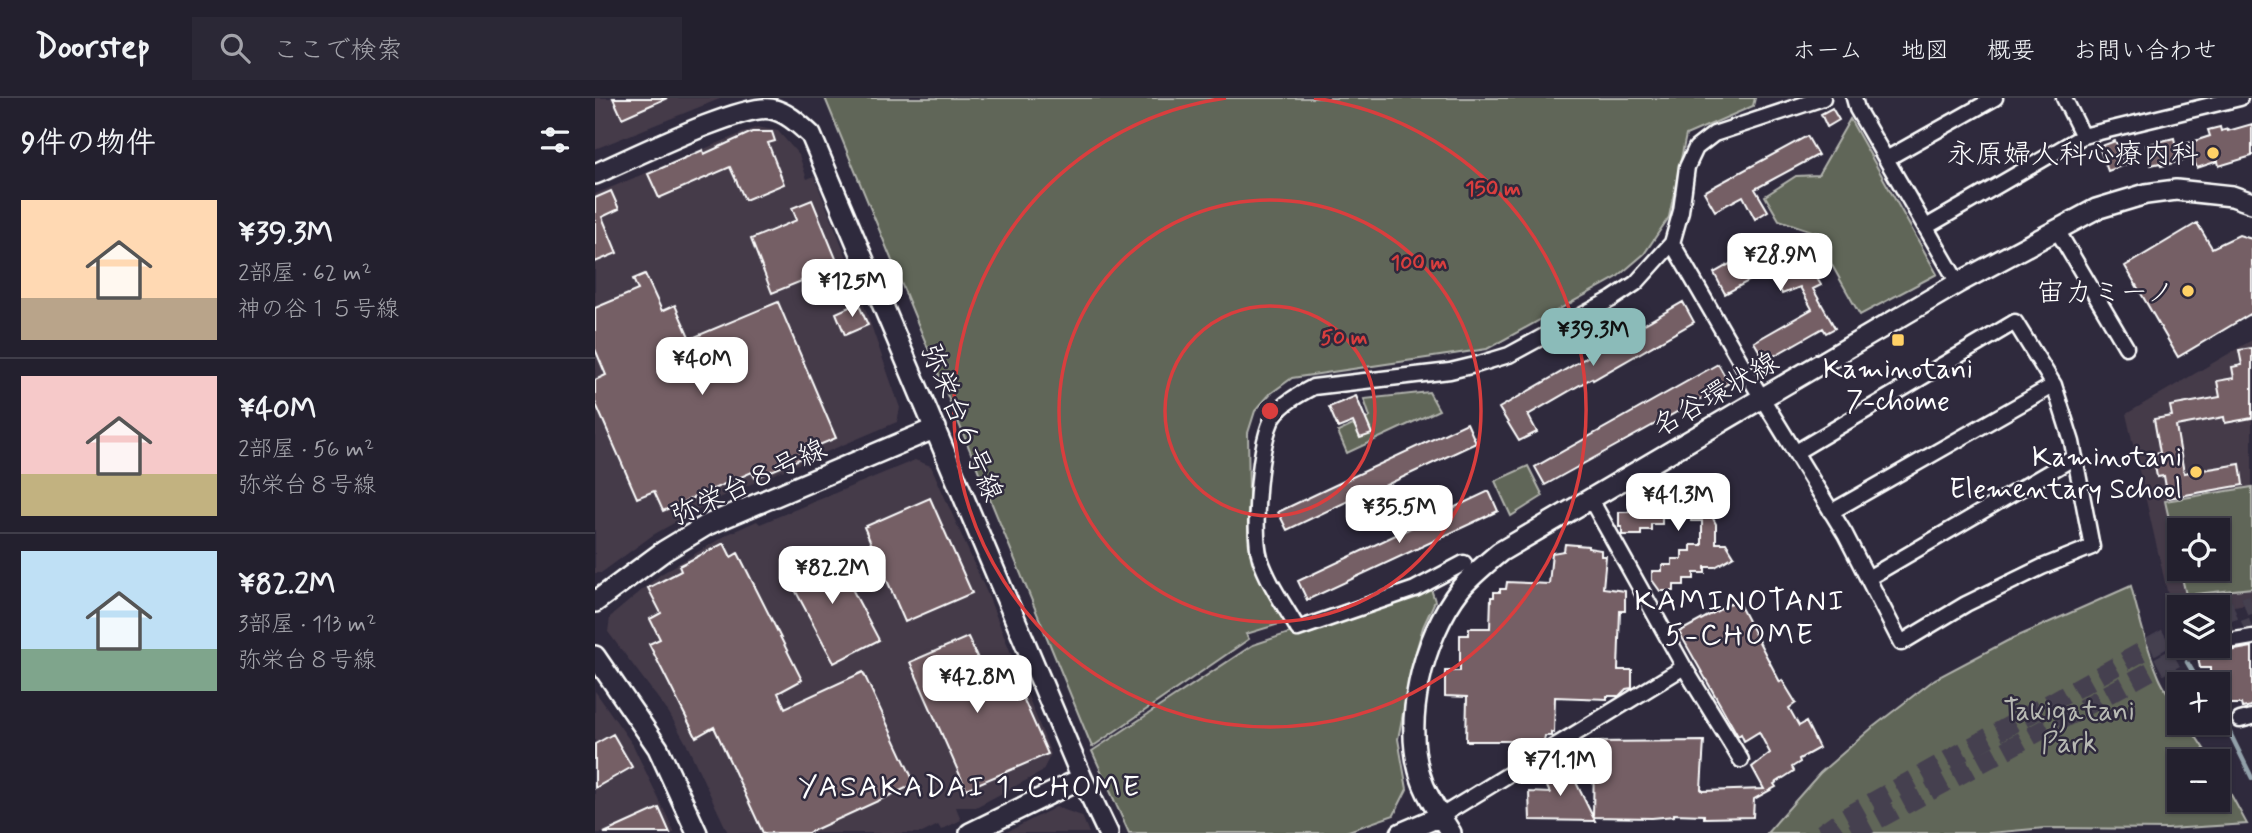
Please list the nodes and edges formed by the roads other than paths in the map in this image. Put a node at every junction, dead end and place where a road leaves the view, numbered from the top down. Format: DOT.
graph roads {
  1 [pos="1823,98"];
  2 [pos="1854,98"];
  3 [pos="1995,98"];
  4 [pos="2064,98"];
  5 [pos="2240,98"];
  6 [pos="2083,136"];
  7 [pos="1886,159"];
  8 [pos="595,174"];
  9 [pos="2252,203"];
  10 [pos="1926,227"];
  11 [pos="2057,230"];
  12 [pos="1672,243"];
  13 [pos="1958,283"];
  14 [pos="2126,347"];
  15 [pos="2054,385"];
  16 [pos="1763,399"];
  17 [pos="936,428"];
  18 [pos="1796,452"];
  19 [pos="2075,457"];
  20 [pos="1590,498"];
  21 [pos="1831,512"];
  22 [pos="1464,564"];
  23 [pos="1868,578"];
  24 [pos="595,603"];
  25 [pos="2252,637"];
  26 [pos="2230,641"];
  27 [pos="595,656"];
  28 [pos="1684,667"];
  29 [pos="1741,760"];
  30 [pos="1082,778"];
  31 [pos="1446,825"];
  32 [pos="697,833"];
  33 [pos="970,833"];
  34 [pos="1108,833"];
  35 [pos="1401,833"];
  1 -- 12 [label="street"];
  2 -- 7 [label="street"];
  3 -- 7 [label="street"];
  4 -- 6 [label="street"];
  5 -- 6 [label="street"];
  6 -- 10 [label="street"];
  7 -- 10 [label="street"];
  8 -- 17 [label="street, 弥栄台６号線"];
  9 -- 11 [label="street, 名谷環状線"];
  10 -- 13 [label="street"];
  11 -- 13 [label="street, 名谷環状線"];
  11 -- 14 [label="street"];
  12 -- 16 [label="street"];
  12 -- 22 [label="street"];
  13 -- 16 [label="street, 名谷環状線"];
  15 -- 18 [label="street"];
  15 -- 19 [label="street"];
  15 -- 21 [label="street"];
  16 -- 18 [label="street"];
  16 -- 20 [label="street, 名谷環状線"];
  17 -- 24 [label="street, 弥栄台８号線"];
  17 -- 30 [label="street, 弥栄台６号線"];
  18 -- 21 [label="street"];
  19 -- 23 [label="street"];
  19 -- 23 [label="street"];
  20 -- 28 [label="street"];
  20 -- 31 [label="street, 名谷環状線"];
  21 -- 23 [label="street"];
  25 -- 26 [label="street"];
  27 -- 32 [label="street"];
  28 -- 29 [label="street"];
  28 -- 31 [label="street"];
  30 -- 33 [label="street"];
  30 -- 34 [label="street, 弥栄台６号線"];
  31 -- 35 [label="street"];
}
